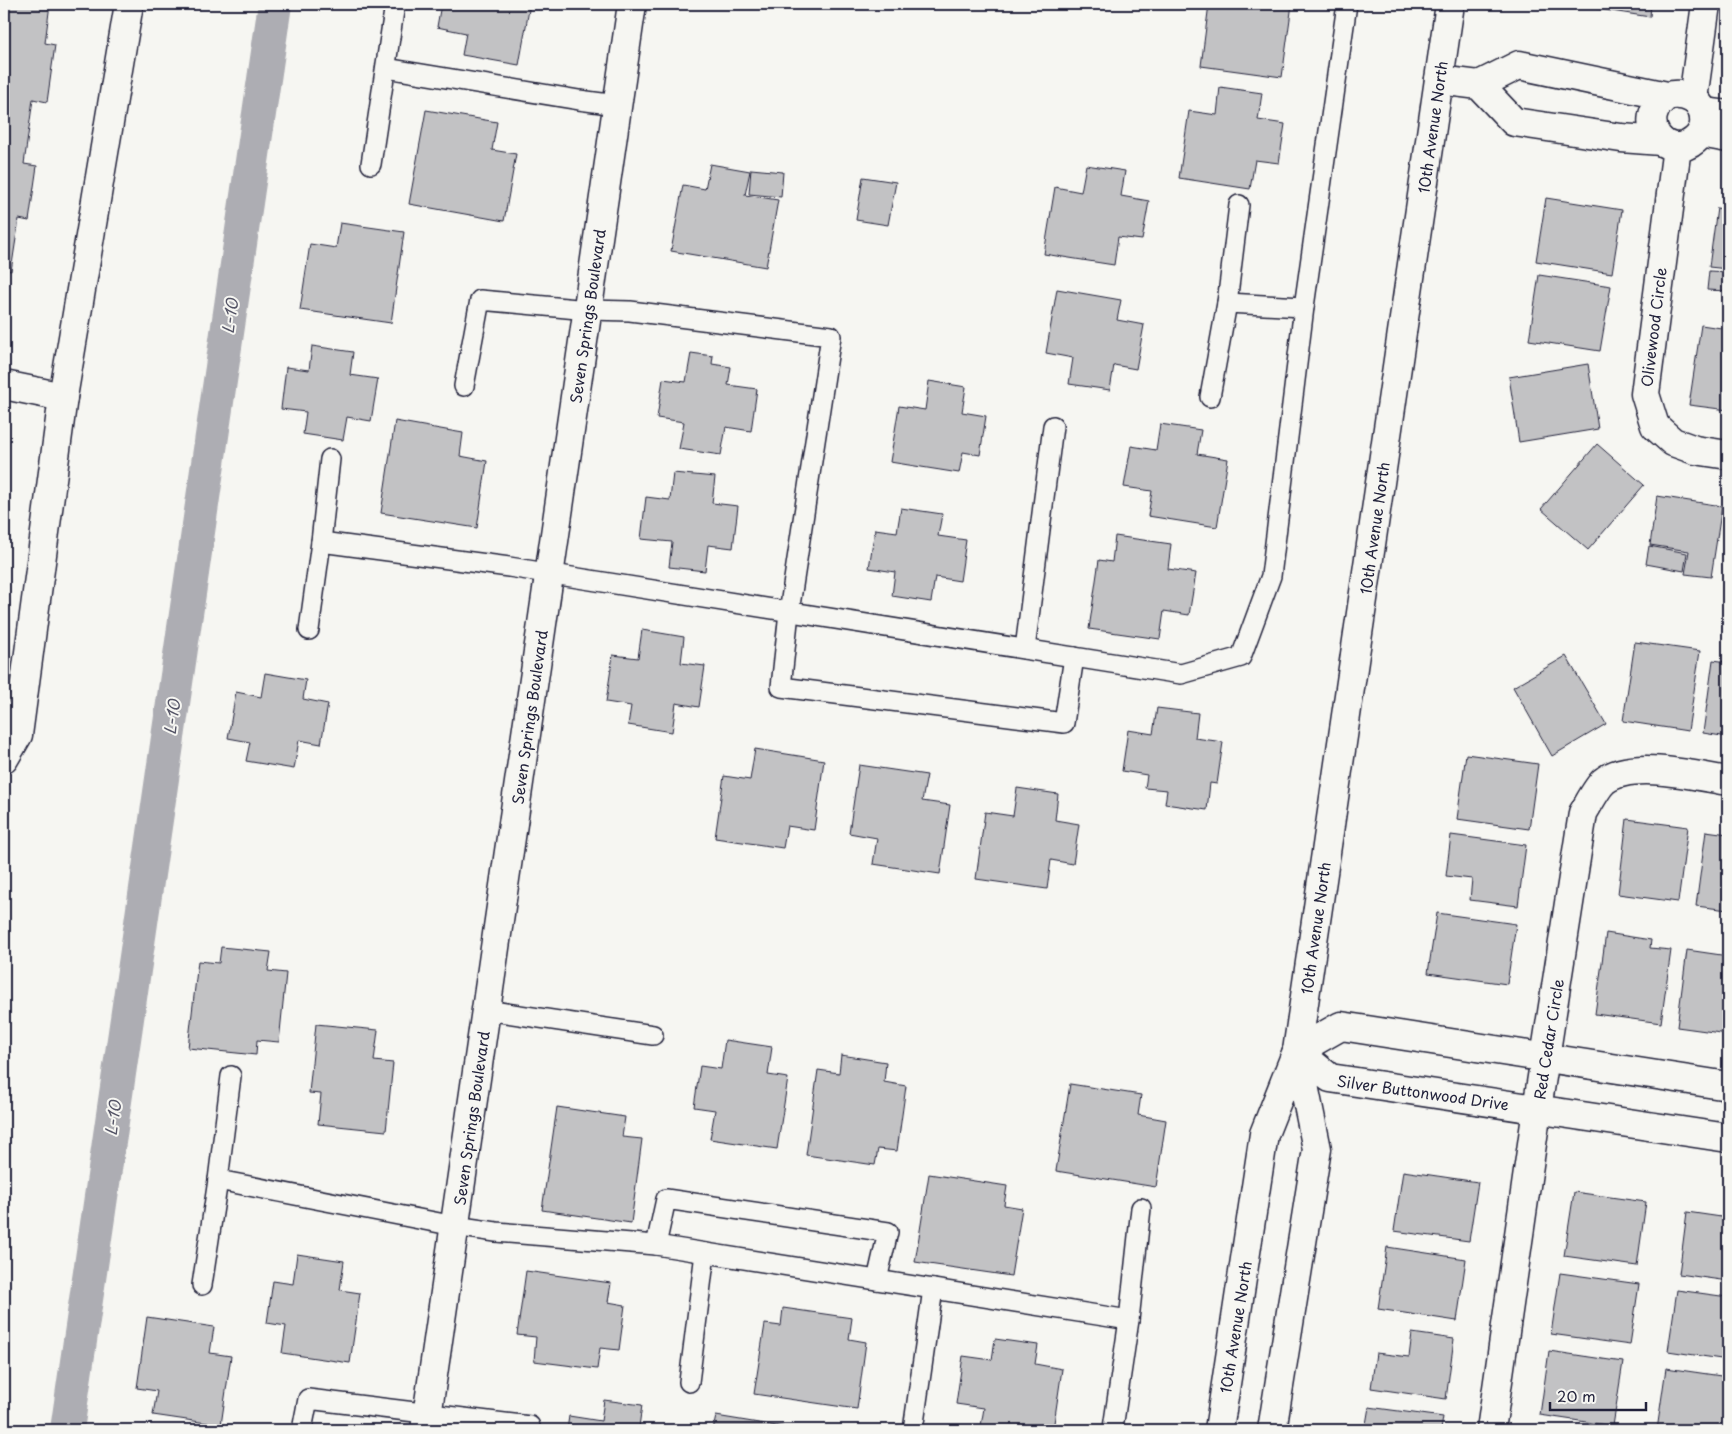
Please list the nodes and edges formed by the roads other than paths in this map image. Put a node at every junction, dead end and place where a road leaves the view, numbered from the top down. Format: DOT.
graph roads {
  1 [pos="129,4"];
  2 [pos="395,4"];
  3 [pos="632,4"];
  4 [pos="1347,4"];
  5 [pos="1450,4"];
  6 [pos="1706,4"];
  7 [pos="386,68"];
  8 [pos="1439,80"];
  9 [pos="1479,85"];
  10 [pos="617,105"];
  11 [pos="1698,111"];
  12 [pos="1728,138"];
  13 [pos="1669,144"];
  14 [pos="371,164"];
  15 [pos="1239,205"];
  16 [pos="1227,302"];
  17 [pos="1304,307"];
  18 [pos="588,310"];
  19 [pos="4,385"];
  20 [pos="464,386"];
  21 [pos="1210,396"];
  22 [pos="63,397"];
  23 [pos="1053,426"];
  24 [pos="1728,455"];
  25 [pos="330,459"];
  26 [pos="321,542"];
  27 [pos="550,574"];
  28 [pos="789,612"];
  29 [pos="309,630"];
  30 [pos="1025,649"];
  31 [pos="1074,657"];
  32 [pos="4,759"];
  33 [pos="1728,781"];
  34 [pos="486,1010"];
  35 [pos="653,1035"];
  36 [pos="1297,1051"];
  37 [pos="1545,1058"];
  38 [pos="231,1076"];
  39 [pos="1728,1086"];
  40 [pos="1537,1109"];
  41 [pos="1728,1138"];
  42 [pos="218,1180"];
  43 [pos="1141,1208"];
  44 [pos="455,1226"];
  45 [pos="656,1245"];
  46 [pos="705,1253"];
  47 [pos="877,1280"];
  48 [pos="202,1285"];
  49 [pos="933,1289"];
  50 [pos="1129,1320"];
  51 [pos="689,1382"];
  52 [pos="426,1422"];
  53 [pos="530,1426"];
  54 [pos="1113,1428"];
  55 [pos="302,1430"];
  56 [pos="913,1430"];
  57 [pos="1219,1430"];
  58 [pos="1272,1430"];
  59 [pos="1491,1430"];
  1 -- 22 [label="street"];
  2 -- 7 [label="lane"];
  3 -- 10 [label="street, Seven Springs Boulevard"];
  4 -- 17 [label="lane"];
  5 -- 8 [label="street, 10th Avenue North"];
  6 -- 11 [label="street"];
  7 -- 10 [label="lane"];
  7 -- 14 [label="lane"];
  8 -- 9 [label="street"];
  8 -- 36 [label="street, 10th Avenue North"];
  9 -- 11 [label="street"];
  9 -- 13 [label="street"];
  10 -- 18 [label="street, Seven Springs Boulevard"];
  11 -- 12 [label="street"];
  11 -- 13 [label="street"];
  11 -- 13 [label="street"];
  13 -- 24 [label="street, Olivewood Circle"];
  15 -- 16 [label="lane"];
  16 -- 17 [label="lane"];
  16 -- 21 [label="lane"];
  17 -- 31 [label="lane"];
  18 -- 20 [label="lane"];
  18 -- 27 [label="street, Seven Springs Boulevard"];
  18 -- 28 [label="lane"];
  19 -- 22 [label="street"];
  22 -- 32 [label="street"];
  23 -- 30 [label="lane"];
  25 -- 26 [label="lane"];
  26 -- 27 [label="lane"];
  26 -- 29 [label="lane"];
  27 -- 28 [label="lane"];
  27 -- 34 [label="street, Seven Springs Boulevard"];
  28 -- 30 [label="lane"];
  28 -- 31 [label="lane"];
  30 -- 31 [label="lane"];
  33 -- 37 [label="street, Red Cedar Circle"];
  34 -- 35 [label="lane"];
  34 -- 44 [label="street, Seven Springs Boulevard"];
  36 -- 37 [label="street"];
  36 -- 40 [label="street, Silver Buttonwood Drive"];
  36 -- 57 [label="street, 10th Avenue North"];
  36 -- 58 [label="street, 10th Avenue North"];
  37 -- 39 [label="street"];
  37 -- 40 [label="street, Red Cedar Circle"];
  38 -- 42 [label="lane"];
  40 -- 41 [label="street, Silver Buttonwood Drive"];
  40 -- 59 [label="street, Red Cedar Circle"];
  42 -- 44 [label="lane"];
  42 -- 48 [label="lane"];
  43 -- 50 [label="lane"];
  44 -- 45 [label="lane"];
  44 -- 52 [label="street, Seven Springs Boulevard"];
  45 -- 46 [label="lane"];
  45 -- 47 [label="lane"];
  46 -- 47 [label="lane"];
  46 -- 51 [label="lane"];
  47 -- 49 [label="lane"];
  49 -- 50 [label="lane"];
  49 -- 56 [label="lane"];
  50 -- 54 [label="lane"];
  52 -- 53 [label="lane"];
  52 -- 55 [label="lane"];
}
